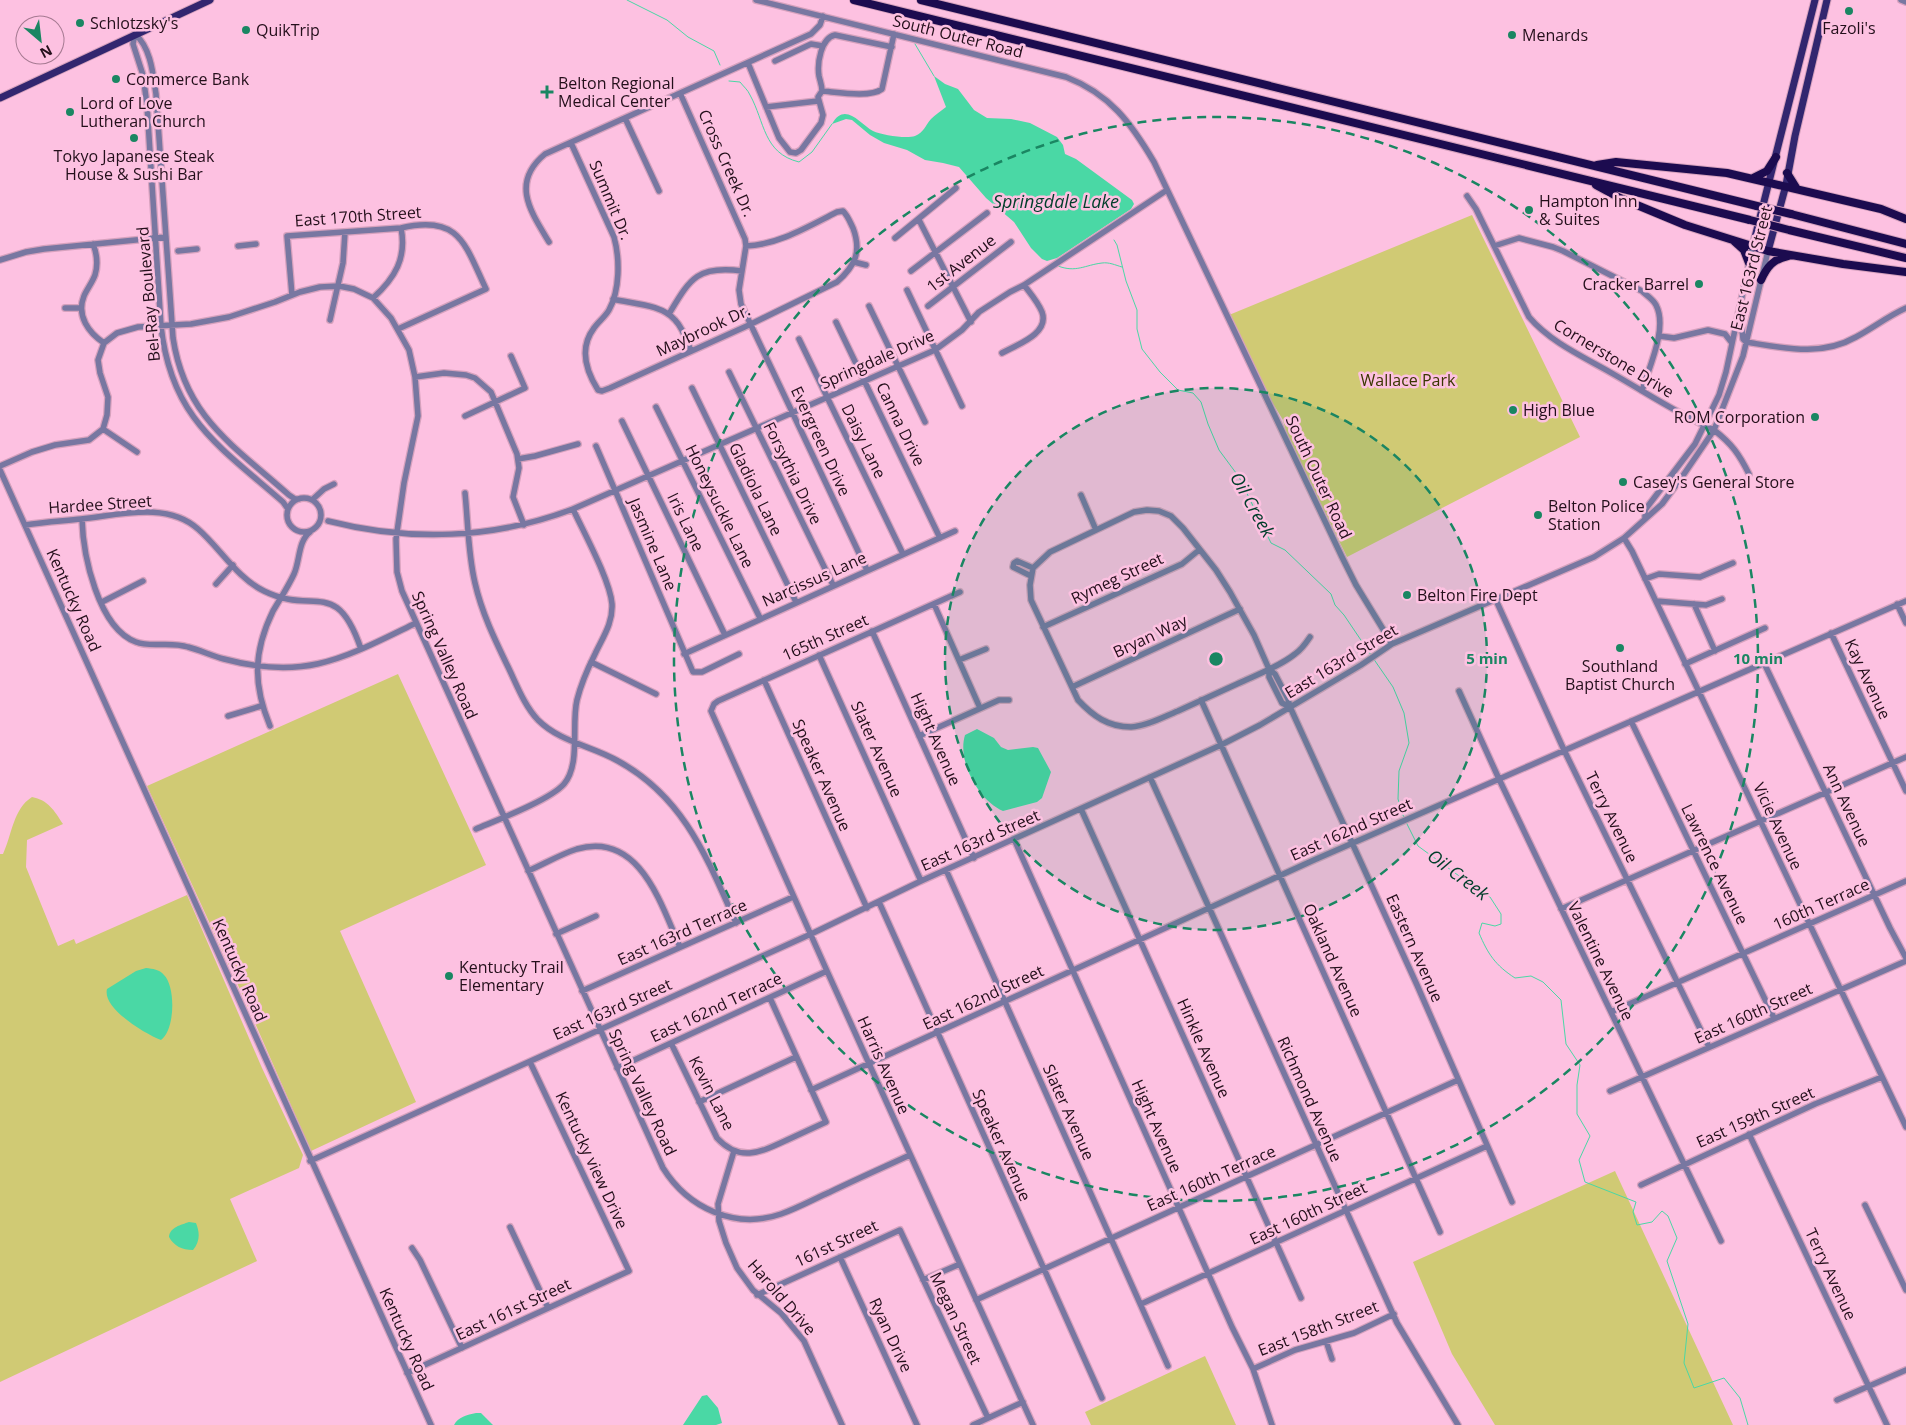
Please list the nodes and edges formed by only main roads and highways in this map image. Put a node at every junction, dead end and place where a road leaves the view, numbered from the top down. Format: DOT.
graph roads {
  1 [pos="210,0"];
  2 [pos="854,0"];
  3 [pos="921,0"];
  4 [pos="1815,0"];
  5 [pos="1827,0"];
  6 [pos="0,98"];
  7 [pos="1776,158"];
  8 [pos="1593,166"];
  9 [pos="1787,173"];
  10 [pos="1753,178"];
  11 [pos="1586,179"];
  12 [pos="1770,182"];
  13 [pos="1786,186"];
  14 [pos="1797,188"];
  15 [pos="1906,219"];
  16 [pos="1723,236"];
  17 [pos="1906,244"];
  18 [pos="1753,245"];
  19 [pos="1768,251"];
  20 [pos="1790,255"];
  21 [pos="1906,258"];
  22 [pos="1749,262"];
  23 [pos="1906,272"];
  24 [pos="1761,280"];
  1 -- 6 [label="main road"];
  2 -- 11 [label="highway"];
  3 -- 8 [label="highway"];
  4 -- 7 [label="main road, East 163rd Street"];
  5 -- 9 [label="main road, East 163rd Street"];
  7 -- 10 [label="highway"];
  7 -- 12 [label="main road, East 163rd Street"];
  8 -- 10 [label="highway"];
  8 -- 17 [label="highway, bridge"];
  9 -- 13 [label="main road, East 163rd Street"];
  9 -- 14 [label="highway"];
  10 -- 12 [label="highway"];
  11 -- 16 [label="highway"];
  11 -- 21 [label="highway, bridge"];
  12 -- 13 [label="highway"];
  12 -- 18 [label="main road, East 163rd Street"];
  13 -- 14 [label="highway"];
  13 -- 19 [label="main road, East 163rd Street"];
  14 -- 15 [label="highway"];
  16 -- 18 [label="highway"];
  16 -- 22 [label="highway"];
  18 -- 19 [label="highway"];
  19 -- 20 [label="highway"];
  20 -- 23 [label="highway"];
  20 -- 24 [label="highway"];
}
